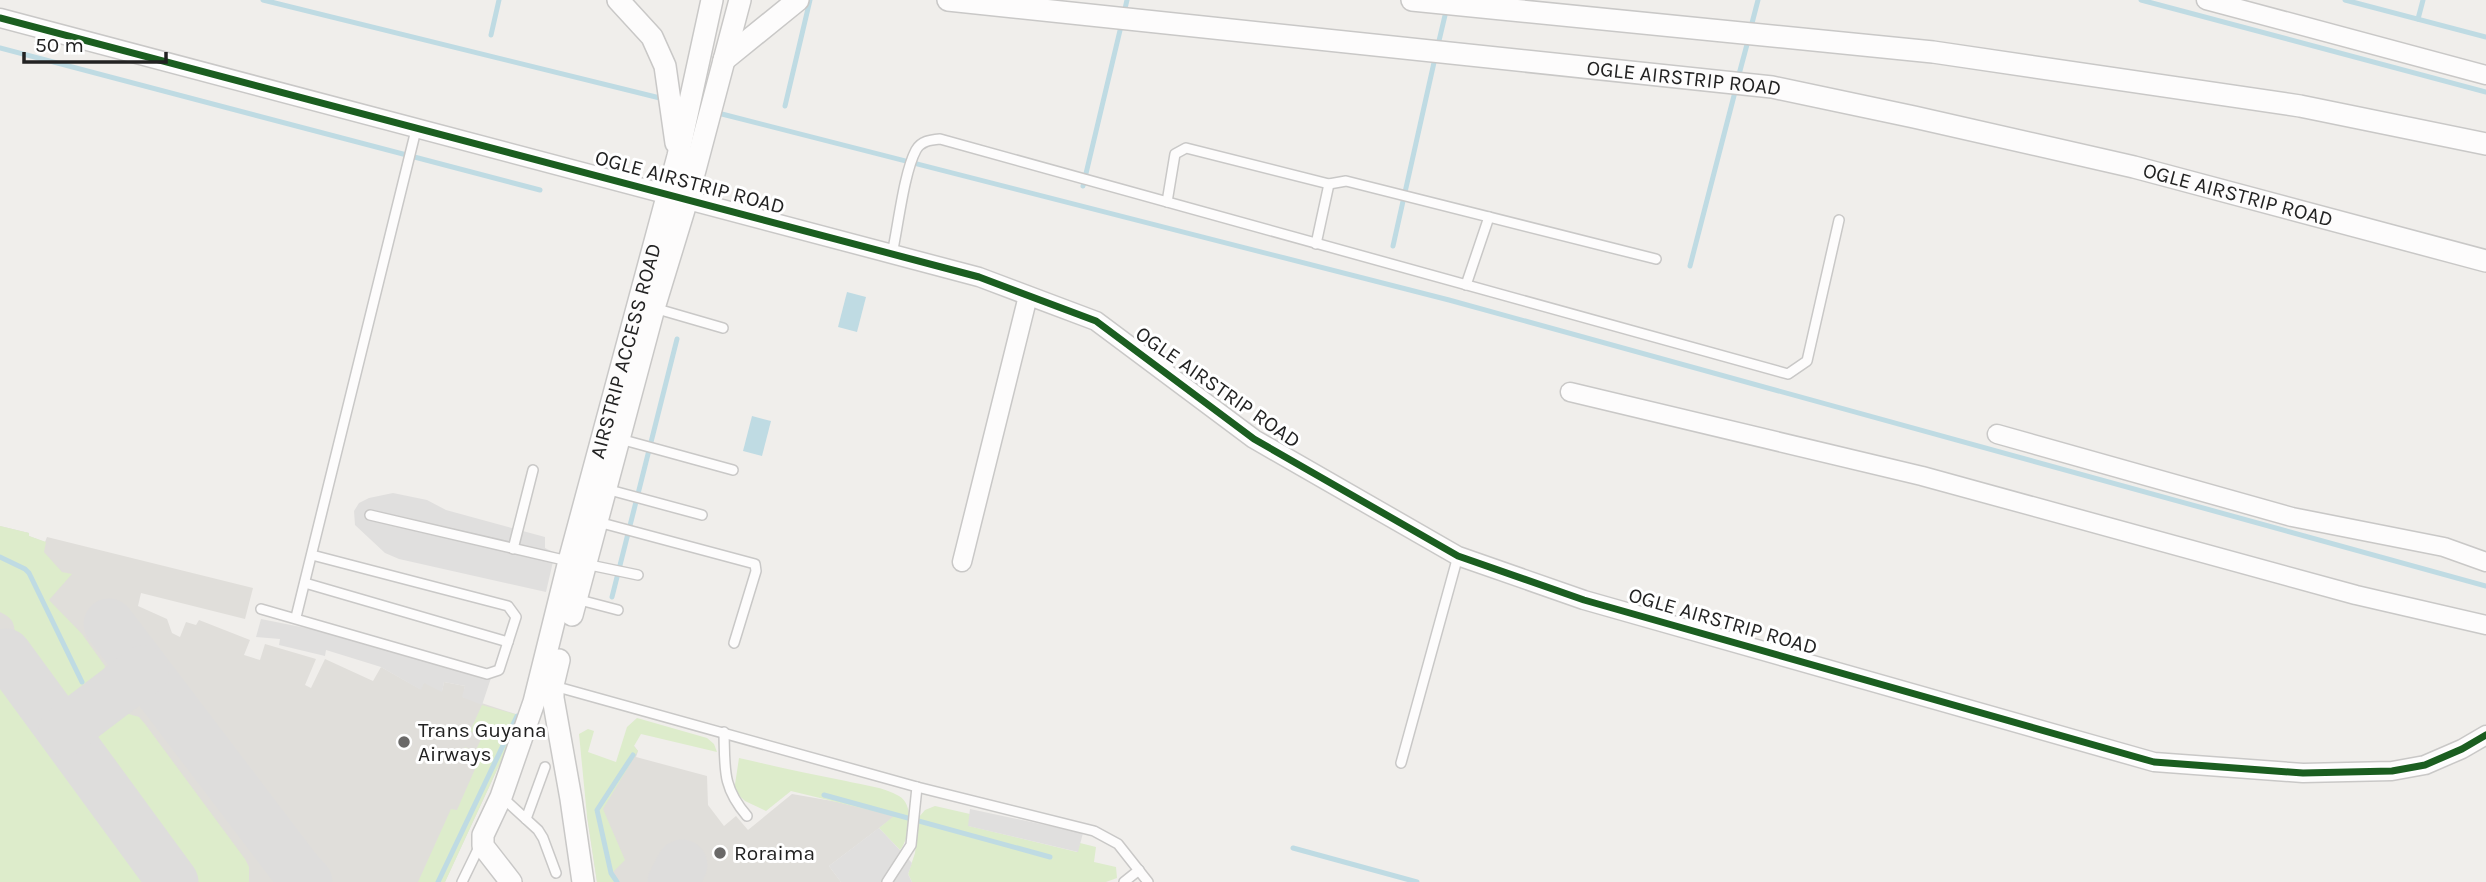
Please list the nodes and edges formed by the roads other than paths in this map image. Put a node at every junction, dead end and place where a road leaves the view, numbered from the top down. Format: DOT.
graph roads {
  1 [pos="618,0"];
  2 [pos="712,0"];
  3 [pos="740,0"];
  4 [pos="798,0"];
  5 [pos="947,0"];
  6 [pos="1412,0"];
  7 [pos="2206,0"];
  8 [pos="0,18"];
  9 [pos="724,60"];
  10 [pos="2486,75"];
  11 [pos="416,130"];
  12 [pos="2486,144"];
  13 [pos="678,156"];
  14 [pos="1329,184"];
  15 [pos="677,197"];
  16 [pos="1167,202"];
  17 [pos="1489,217"];
  18 [pos="1839,220"];
  19 [pos="1316,244"];
  20 [pos="892,254"];
  21 [pos="1656,259"];
  22 [pos="2486,261"];
  23 [pos="1466,285"];
  24 [pos="1028,296"];
  25 [pos="654,308"];
  26 [pos="723,328"];
  27 [pos="1570,392"];
  28 [pos="1997,434"];
  29 [pos="626,440"];
  30 [pos="533,470"];
  31 [pos="733,470"];
  32 [pos="612,491"];
  33 [pos="370,515"];
  34 [pos="702,515"];
  35 [pos="604,523"];
  36 [pos="513,549"];
  37 [pos="312,555"];
  38 [pos="1458,556"];
  39 [pos="962,562"];
  40 [pos="2486,562"];
  41 [pos="577,563"];
  42 [pos="638,575"];
  43 [pos="305,583"];
  44 [pos="261,608"];
  45 [pos="574,608"];
  46 [pos="615,609"];
  47 [pos="296,617"];
  48 [pos="2486,625"];
  49 [pos="508,642"];
  50 [pos="734,643"];
  51 [pos="546,685"];
  52 [pos="724,732"];
  53 [pos="2486,735"];
  54 [pos="1401,763"];
  55 [pos="545,766"];
  56 [pos="917,788"];
  57 [pos="501,797"];
  58 [pos="747,816"];
  59 [pos="526,819"];
  60 [pos="482,841"];
  61 [pos="1139,870"];
  62 [pos="556,873"];
  63 [pos="462,882"];
  64 [pos="511,882"];
  65 [pos="583,882"];
  66 [pos="887,882"];
  67 [pos="1124,882"];
  68 [pos="1148,882"];
  1 -- 13 [label="street"];
  2 -- 13 [label="street, AIRSTRIP ACCESS ROAD"];
  3 -- 9 [label="street, AIRSTRIP ACCESS ROAD"];
  4 -- 9 [label="street"];
  5 -- 22 [label="street, OGLE AIRSTRIP ROAD"];
  6 -- 12 [label="street"];
  7 -- 10 [label="street"];
  8 -- 11 [label="street, OGLE AIRSTRIP ROAD"];
  9 -- 15 [label="street, AIRSTRIP ACCESS ROAD"];
  11 -- 15 [label="street, OGLE AIRSTRIP ROAD"];
  11 -- 37 [label="lane"];
  13 -- 15 [label="street, AIRSTRIP ACCESS ROAD"];
  14 -- 16 [label="lane"];
  14 -- 17 [label="lane"];
  14 -- 19 [label="lane"];
  15 -- 20 [label="street, OGLE AIRSTRIP ROAD"];
  15 -- 25 [label="street, AIRSTRIP ACCESS ROAD"];
  15 -- 41 [label="street, AIRSTRIP ACCESS ROAD"];
  16 -- 19 [label="lane"];
  16 -- 20 [label="lane"];
  17 -- 21 [label="lane"];
  17 -- 23 [label="lane"];
  18 -- 23 [label="lane"];
  19 -- 23 [label="lane"];
  20 -- 24 [label="street, OGLE AIRSTRIP ROAD"];
  24 -- 38 [label="street, OGLE AIRSTRIP ROAD"];
  24 -- 39 [label="street"];
  25 -- 26 [label="lane"];
  25 -- 29 [label="street, AIRSTRIP ACCESS ROAD"];
  27 -- 48 [label="street"];
  28 -- 40 [label="street"];
  29 -- 31 [label="lane"];
  29 -- 32 [label="street, AIRSTRIP ACCESS ROAD"];
  30 -- 36 [label="lane"];
  32 -- 34 [label="lane"];
  32 -- 35 [label="street, AIRSTRIP ACCESS ROAD"];
  33 -- 36 [label="lane"];
  35 -- 41 [label="street, AIRSTRIP ACCESS ROAD"];
  35 -- 50 [label="lane"];
  36 -- 41 [label="lane"];
  37 -- 43 [label="lane"];
  37 -- 49 [label="lane"];
  38 -- 53 [label="street, OGLE AIRSTRIP ROAD"];
  38 -- 54 [label="lane"];
  41 -- 42 [label="lane"];
  41 -- 45 [label="street, AIRSTRIP ACCESS ROAD"];
  43 -- 47 [label="lane"];
  43 -- 49 [label="lane"];
  44 -- 47 [label="lane"];
  45 -- 46 [label="lane"];
  45 -- 51 [label="street, AIRSTRIP ACCESS ROAD"];
  47 -- 49 [label="lane"];
  51 -- 52 [label="lane"];
  51 -- 57 [label="street, AIRSTRIP ACCESS ROAD"];
  51 -- 65 [label="street"];
  52 -- 56 [label="lane"];
  52 -- 58 [label="lane"];
  55 -- 59 [label="lane"];
  56 -- 61 [label="lane"];
  56 -- 66 [label="lane"];
  57 -- 59 [label="lane"];
  57 -- 60 [label="street, AIRSTRIP ACCESS ROAD"];
  59 -- 62 [label="lane"];
  60 -- 63 [label="lane"];
  60 -- 64 [label="street"];
  61 -- 67 [label="lane"];
  61 -- 68 [label="lane"];
}
